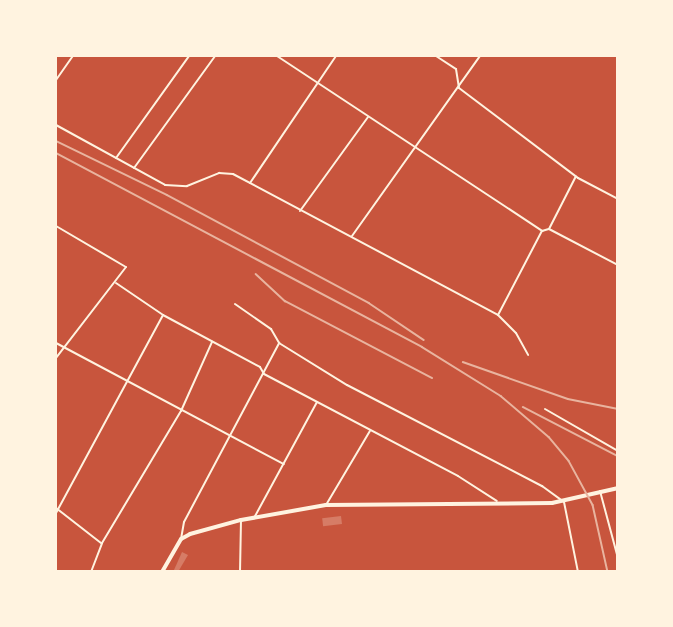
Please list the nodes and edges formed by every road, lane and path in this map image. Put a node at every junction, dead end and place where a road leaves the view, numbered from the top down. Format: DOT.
graph roads {
  1 [pos="73,56"];
  2 [pos="189,56"];
  3 [pos="215,56"];
  4 [pos="277,56"];
  5 [pos="336,56"];
  6 [pos="436,56"];
  7 [pos="480,56"];
  8 [pos="56,80"];
  9 [pos="318,84"];
  10 [pos="459,88"];
  11 [pos="368,117"];
  12 [pos="56,125"];
  13 [pos="415,146"];
  14 [pos="116,158"];
  15 [pos="134,168"];
  16 [pos="576,176"];
  17 [pos="250,183"];
  18 [pos="618,199"];
  19 [pos="300,211"];
  20 [pos="56,226"];
  21 [pos="549,229"];
  22 [pos="542,231"];
  23 [pos="352,236"];
  24 [pos="618,265"];
  25 [pos="116,283"];
  26 [pos="235,304"];
  27 [pos="163,315"];
  28 [pos="498,315"];
  29 [pos="212,342"];
  30 [pos="56,343"];
  31 [pos="279,343"];
  32 [pos="64,348"];
  33 [pos="528,355"];
  34 [pos="56,358"];
  35 [pos="264,374"];
  36 [pos="126,383"];
  37 [pos="318,402"];
  38 [pos="545,409"];
  39 [pos="180,411"];
  40 [pos="370,430"];
  41 [pos="231,438"];
  42 [pos="618,451"];
  43 [pos="284,464"];
  44 [pos="618,488"];
  45 [pos="600,491"];
  46 [pos="497,501"];
  47 [pos="564,501"];
  48 [pos="326,505"];
  49 [pos="56,510"];
  50 [pos="254,518"];
  51 [pos="241,520"];
  52 [pos="181,539"];
  53 [pos="102,543"];
  54 [pos="618,558"];
  55 [pos="91,572"];
  56 [pos="162,572"];
  57 [pos="240,572"];
  58 [pos="578,572"];
  1 -- 8 [label="street"];
  2 -- 14 [label="street"];
  3 -- 15 [label="street"];
  4 -- 9 [label="street"];
  5 -- 9 [label="street"];
  6 -- 10 [label="street"];
  7 -- 10 [label="street"];
  9 -- 11 [label="street"];
  9 -- 17 [label="street"];
  10 -- 13 [label="street"];
  10 -- 16 [label="street"];
  11 -- 13 [label="street"];
  11 -- 19 [label="street"];
  12 -- 14 [label="street"];
  13 -- 22 [label="street"];
  13 -- 23 [label="street"];
  14 -- 15 [label="street"];
  15 -- 17 [label="street"];
  16 -- 18 [label="street"];
  16 -- 21 [label="street"];
  17 -- 19 [label="street"];
  19 -- 23 [label="street"];
  20 -- 25 [label="street"];
  21 -- 22 [label="street"];
  21 -- 24 [label="street"];
  22 -- 28 [label="street"];
  23 -- 28 [label="street"];
  25 -- 27 [label="street"];
  25 -- 32 [label="street"];
  26 -- 31 [label="street"];
  27 -- 29 [label="street"];
  27 -- 36 [label="street"];
  28 -- 33 [label="street"];
  29 -- 35 [label="street"];
  29 -- 39 [label="street"];
  30 -- 32 [label="street"];
  31 -- 35 [label="street"];
  31 -- 47 [label="street"];
  32 -- 34 [label="street"];
  32 -- 36 [label="street"];
  35 -- 37 [label="street"];
  35 -- 41 [label="street"];
  36 -- 39 [label="street"];
  36 -- 49 [label="street"];
  37 -- 40 [label="street"];
  37 -- 43 [label="street"];
  38 -- 42 [label="street"];
  39 -- 41 [label="street"];
  39 -- 53 [label="street"];
  40 -- 46 [label="street"];
  40 -- 48 [label="street"];
  41 -- 43 [label="street"];
  41 -- 52 [label="street"];
  43 -- 50 [label="street"];
  44 -- 45 [label="main road"];
  45 -- 47 [label="main road"];
  45 -- 54 [label="street"];
  46 -- 47 [label="main road"];
  46 -- 48 [label="main road"];
  47 -- 58 [label="street"];
  48 -- 50 [label="main road"];
  49 -- 53 [label="street"];
  50 -- 51 [label="main road"];
  51 -- 52 [label="main road"];
  51 -- 57 [label="street"];
  52 -- 56 [label="main road"];
  53 -- 55 [label="street"];
}
